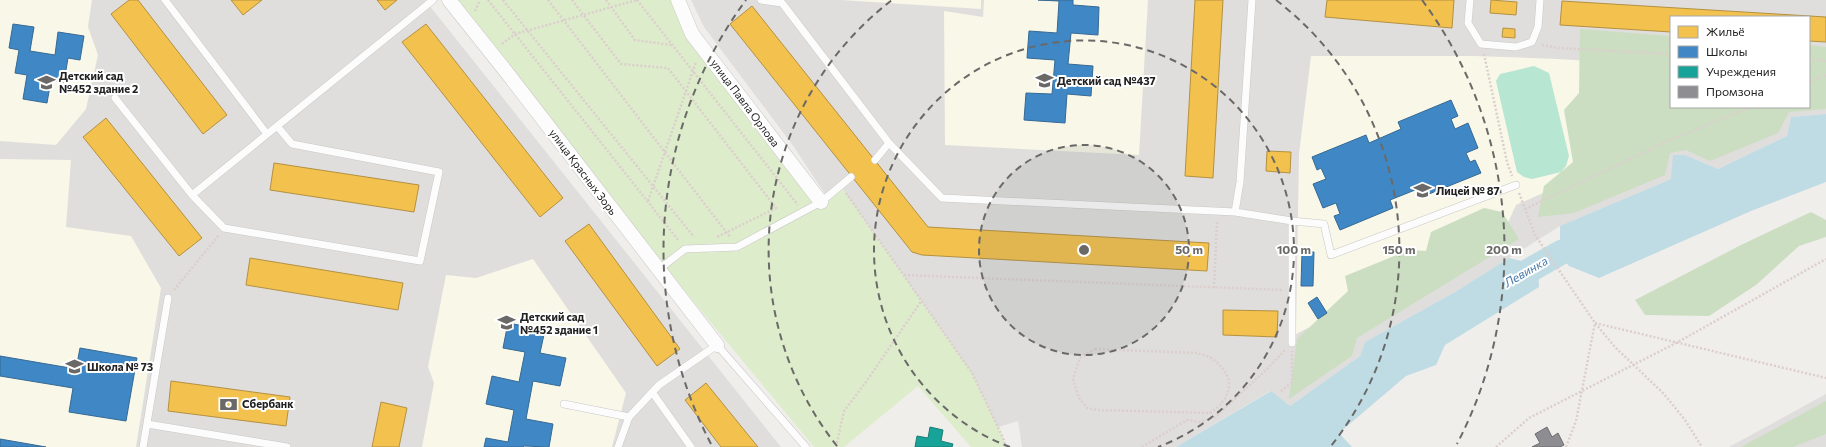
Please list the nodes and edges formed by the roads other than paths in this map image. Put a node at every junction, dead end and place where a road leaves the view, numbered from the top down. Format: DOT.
graph roads {
  1 [pos="165,0"];
  2 [pos="433,0"];
  3 [pos="449,0"];
  4 [pos="678,0"];
  5 [pos="761,0"];
  6 [pos="1252,0"];
  7 [pos="1470,0"];
  8 [pos="1540,0"];
  9 [pos="115,98"];
  10 [pos="277,126"];
  11 [pos="267,134"];
  12 [pos="889,143"];
  13 [pos="875,160"];
  14 [pos="851,177"];
  15 [pos="1516,186"];
  16 [pos="192,195"];
  17 [pos="821,202"];
  18 [pos="1235,212"];
  19 [pos="1292,221"];
  20 [pos="658,270"];
  21 [pos="168,298"];
  22 [pos="1292,343"];
  23 [pos="717,345"];
  24 [pos="652,392"];
  25 [pos="564,404"];
  26 [pos="629,417"];
  27 [pos="147,424"];
  28 [pos="143,447"];
  29 [pos="287,447"];
  30 [pos="618,447"];
  31 [pos="691,447"];
  32 [pos="806,447"];
  1 -- 11 [label="lane"];
  2 -- 10 [label="lane"];
  3 -- 20 [label="street, улица Красных Зорь"];
  4 -- 17 [label="street, улица Павла Орлова"];
  5 -- 12 [label="lane"];
  6 -- 18 [label="lane"];
  7 -- 8 [label="lane"];
  9 -- 16 [label="lane"];
  10 -- 11 [label="lane"];
  10 -- 16 [label="lane"];
  11 -- 16 [label="lane"];
  12 -- 13 [label="lane"];
  12 -- 18 [label="lane"];
  14 -- 17 [label="lane"];
  15 -- 19 [label="lane"];
  17 -- 20 [label="lane"];
  18 -- 19 [label="lane"];
  19 -- 22 [label="lane"];
  20 -- 23 [label="street, улица Красных Зорь"];
  21 -- 27 [label="lane"];
  23 -- 24 [label="lane"];
  23 -- 32 [label="lane"];
  24 -- 26 [label="lane"];
  24 -- 31 [label="lane"];
  25 -- 26 [label="lane"];
  26 -- 30 [label="lane"];
  27 -- 28 [label="lane"];
  27 -- 29 [label="lane"];
}
